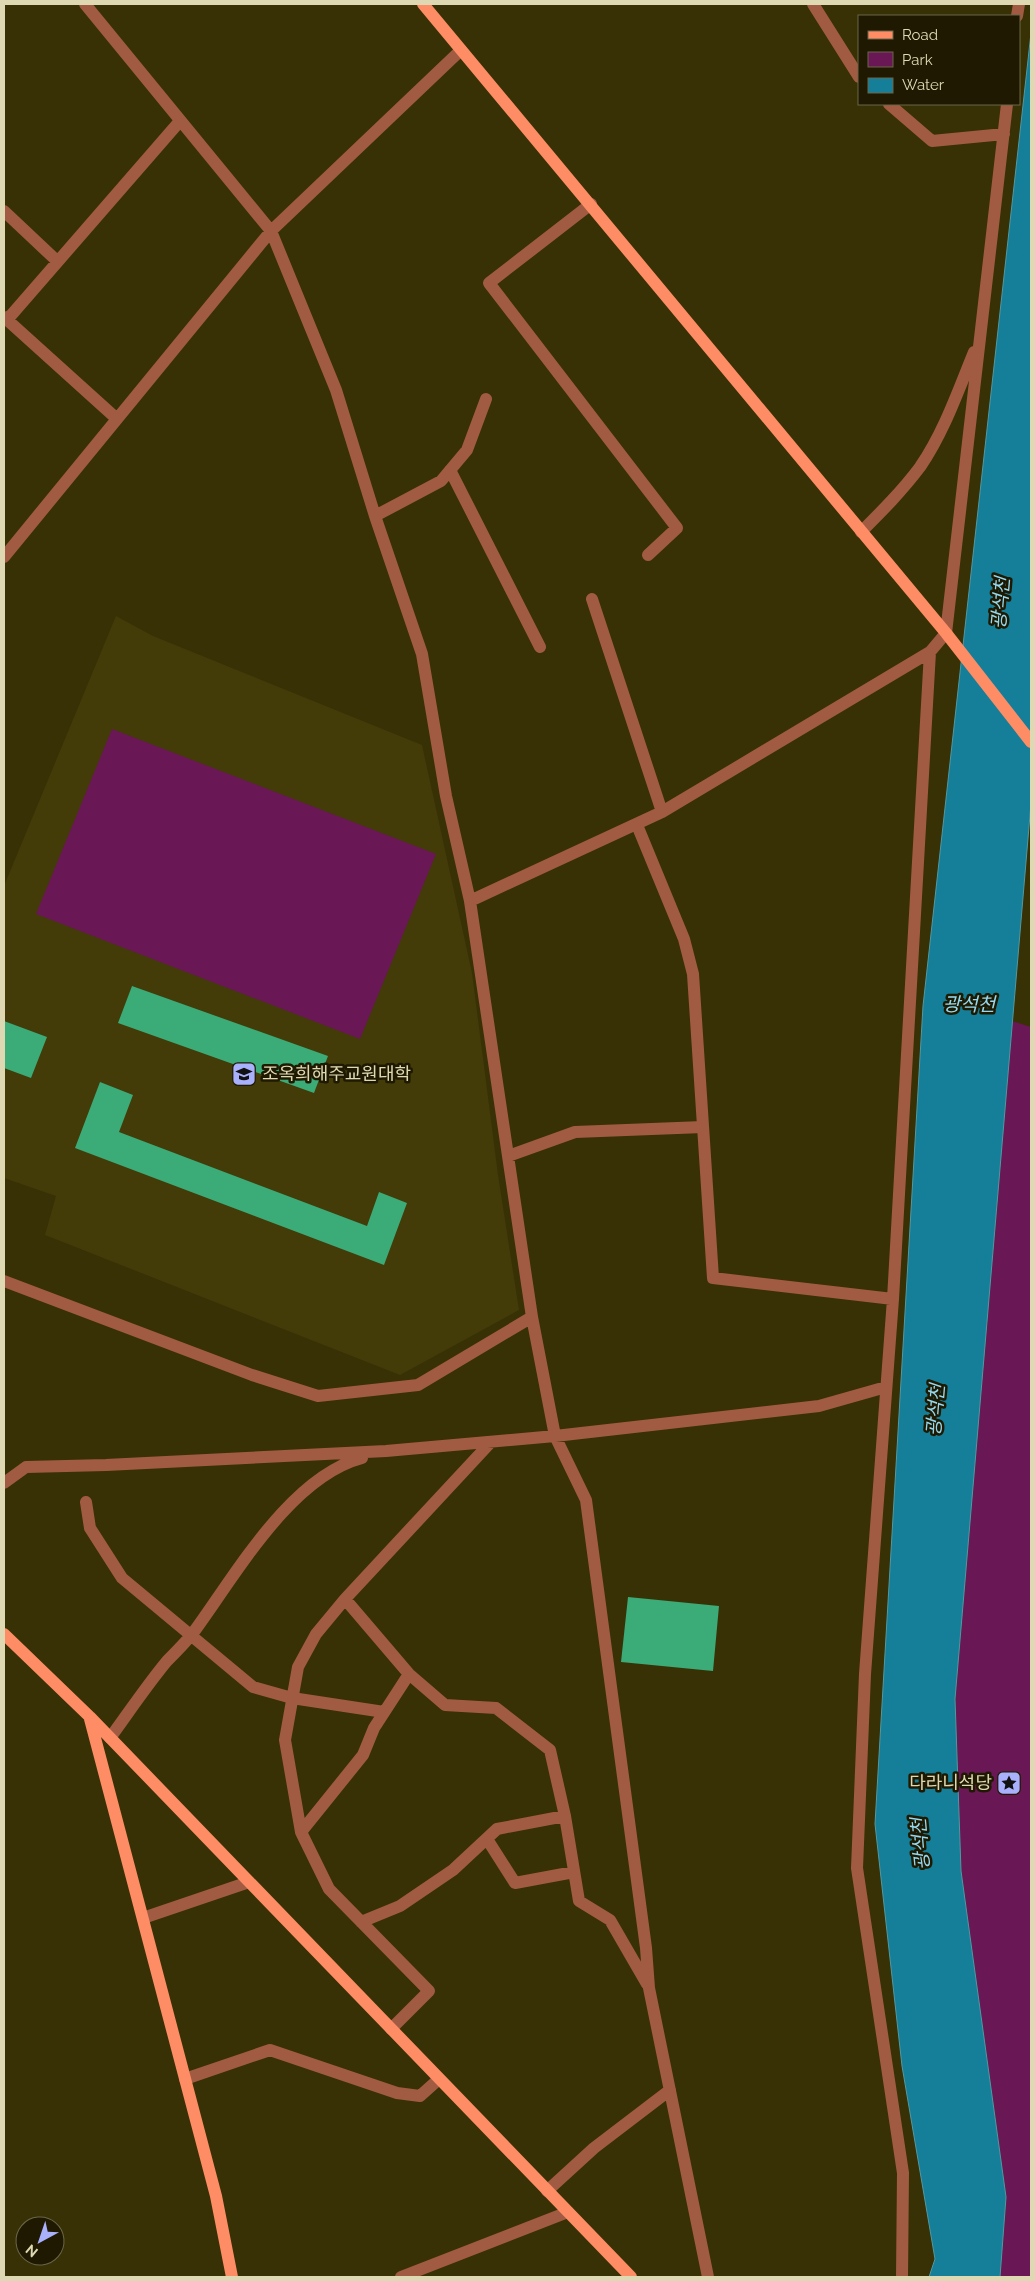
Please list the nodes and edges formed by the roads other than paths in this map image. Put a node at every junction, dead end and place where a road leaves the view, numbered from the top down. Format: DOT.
graph roads {
  1 [pos="84,4"];
  2 [pos="423,4"];
  3 [pos="813,4"];
  4 [pos="461,50"];
  5 [pos="858,75"];
  6 [pos="890,105"];
  7 [pos="1007,105"];
  8 [pos="180,121"];
  9 [pos="1004,134"];
  10 [pos="591,204"];
  11 [pos="4,212"];
  12 [pos="271,232"];
  13 [pos="57,261"];
  14 [pos="5,318"];
  15 [pos="980,337"];
  16 [pos="486,399"];
  17 [pos="117,419"];
  18 [pos="450,470"];
  19 [pos="375,516"];
  20 [pos="861,532"];
  21 [pos="648,555"];
  22 [pos="4,557"];
  23 [pos="592,599"];
  24 [pos="946,633"];
  25 [pos="540,647"];
  26 [pos="930,652"];
  27 [pos="1031,742"];
  28 [pos="662,812"];
  29 [pos="636,825"];
  30 [pos="470,900"];
  31 [pos="703,1127"];
  32 [pos="508,1156"];
  33 [pos="4,1281"];
  34 [pos="893,1299"];
  35 [pos="532,1318"];
  36 [pos="886,1387"];
  37 [pos="555,1436"];
  38 [pos="491,1442"];
  39 [pos="386,1451"];
  40 [pos="4,1483"];
  41 [pos="86,1502"];
  42 [pos="345,1599"];
  43 [pos="4,1634"];
  44 [pos="191,1635"];
  45 [pos="409,1674"];
  46 [pos="292,1698"];
  47 [pos="384,1712"];
  48 [pos="90,1716"];
  49 [pos="110,1738"];
  50 [pos="565,1816"];
  51 [pos="302,1832"];
  52 [pos="487,1839"];
  53 [pos="574,1872"];
  54 [pos="249,1882"];
  55 [pos="143,1918"];
  56 [pos="361,1922"];
  57 [pos="649,1988"];
  58 [pos="391,2029"];
  59 [pos="439,2079"];
  60 [pos="185,2080"];
  61 [pos="670,2090"];
  62 [pos="547,2191"];
  63 [pos="568,2212"];
  64 [pos="232,2277"];
  65 [pos="401,2277"];
  66 [pos="631,2277"];
  67 [pos="708,2277"];
  68 [pos="902,2277"];
  1 -- 8 [label="street"];
  2 -- 4 [label="main road"];
  3 -- 5 [label="street"];
  4 -- 10 [label="main road"];
  4 -- 12 [label="street"];
  6 -- 9 [label="street"];
  7 -- 9 [label="street"];
  8 -- 12 [label="street"];
  8 -- 13 [label="street"];
  9 -- 15 [label="street"];
  10 -- 20 [label="main road"];
  10 -- 21 [label="street"];
  11 -- 13 [label="street"];
  12 -- 17 [label="street"];
  12 -- 19 [label="street"];
  13 -- 14 [label="street"];
  14 -- 17 [label="street"];
  15 -- 20 [label="street"];
  15 -- 24 [label="street"];
  16 -- 18 [label="street"];
  17 -- 22 [label="street"];
  18 -- 19 [label="street"];
  18 -- 25 [label="street"];
  19 -- 30 [label="street"];
  20 -- 24 [label="main road"];
  23 -- 28 [label="street"];
  24 -- 26 [label="street"];
  24 -- 27 [label="main road"];
  26 -- 28 [label="street"];
  26 -- 34 [label="street"];
  28 -- 29 [label="street"];
  29 -- 30 [label="street"];
  29 -- 31 [label="street"];
  30 -- 32 [label="street"];
  31 -- 32 [label="street"];
  31 -- 34 [label="street"];
  32 -- 35 [label="street"];
  33 -- 35 [label="street"];
  34 -- 36 [label="street"];
  35 -- 37 [label="street"];
  36 -- 37 [label="street"];
  36 -- 68 [label="street"];
  37 -- 38 [label="street"];
  37 -- 57 [label="street"];
  38 -- 39 [label="street"];
  38 -- 42 [label="street"];
  39 -- 40 [label="street"];
  39 -- 44 [label="street"];
  41 -- 44 [label="street"];
  42 -- 45 [label="street"];
  42 -- 46 [label="street"];
  43 -- 48 [label="main road"];
  44 -- 46 [label="street"];
  44 -- 49 [label="street"];
  45 -- 47 [label="street"];
  45 -- 50 [label="street"];
  46 -- 47 [label="street"];
  46 -- 51 [label="street"];
  47 -- 51 [label="street"];
  48 -- 49 [label="main road"];
  48 -- 55 [label="main road"];
  49 -- 54 [label="main road"];
  50 -- 52 [label="street"];
  50 -- 53 [label="street"];
  51 -- 56 [label="street"];
  52 -- 53 [label="street"];
  52 -- 56 [label="street"];
  53 -- 57 [label="street"];
  54 -- 55 [label="street"];
  54 -- 58 [label="main road"];
  55 -- 60 [label="main road"];
  56 -- 58 [label="street"];
  57 -- 61 [label="street"];
  58 -- 59 [label="main road"];
  59 -- 60 [label="street"];
  59 -- 62 [label="main road"];
  60 -- 64 [label="main road"];
  61 -- 62 [label="street"];
  61 -- 67 [label="street"];
  62 -- 63 [label="main road"];
  63 -- 65 [label="street"];
  63 -- 66 [label="main road"];
}
